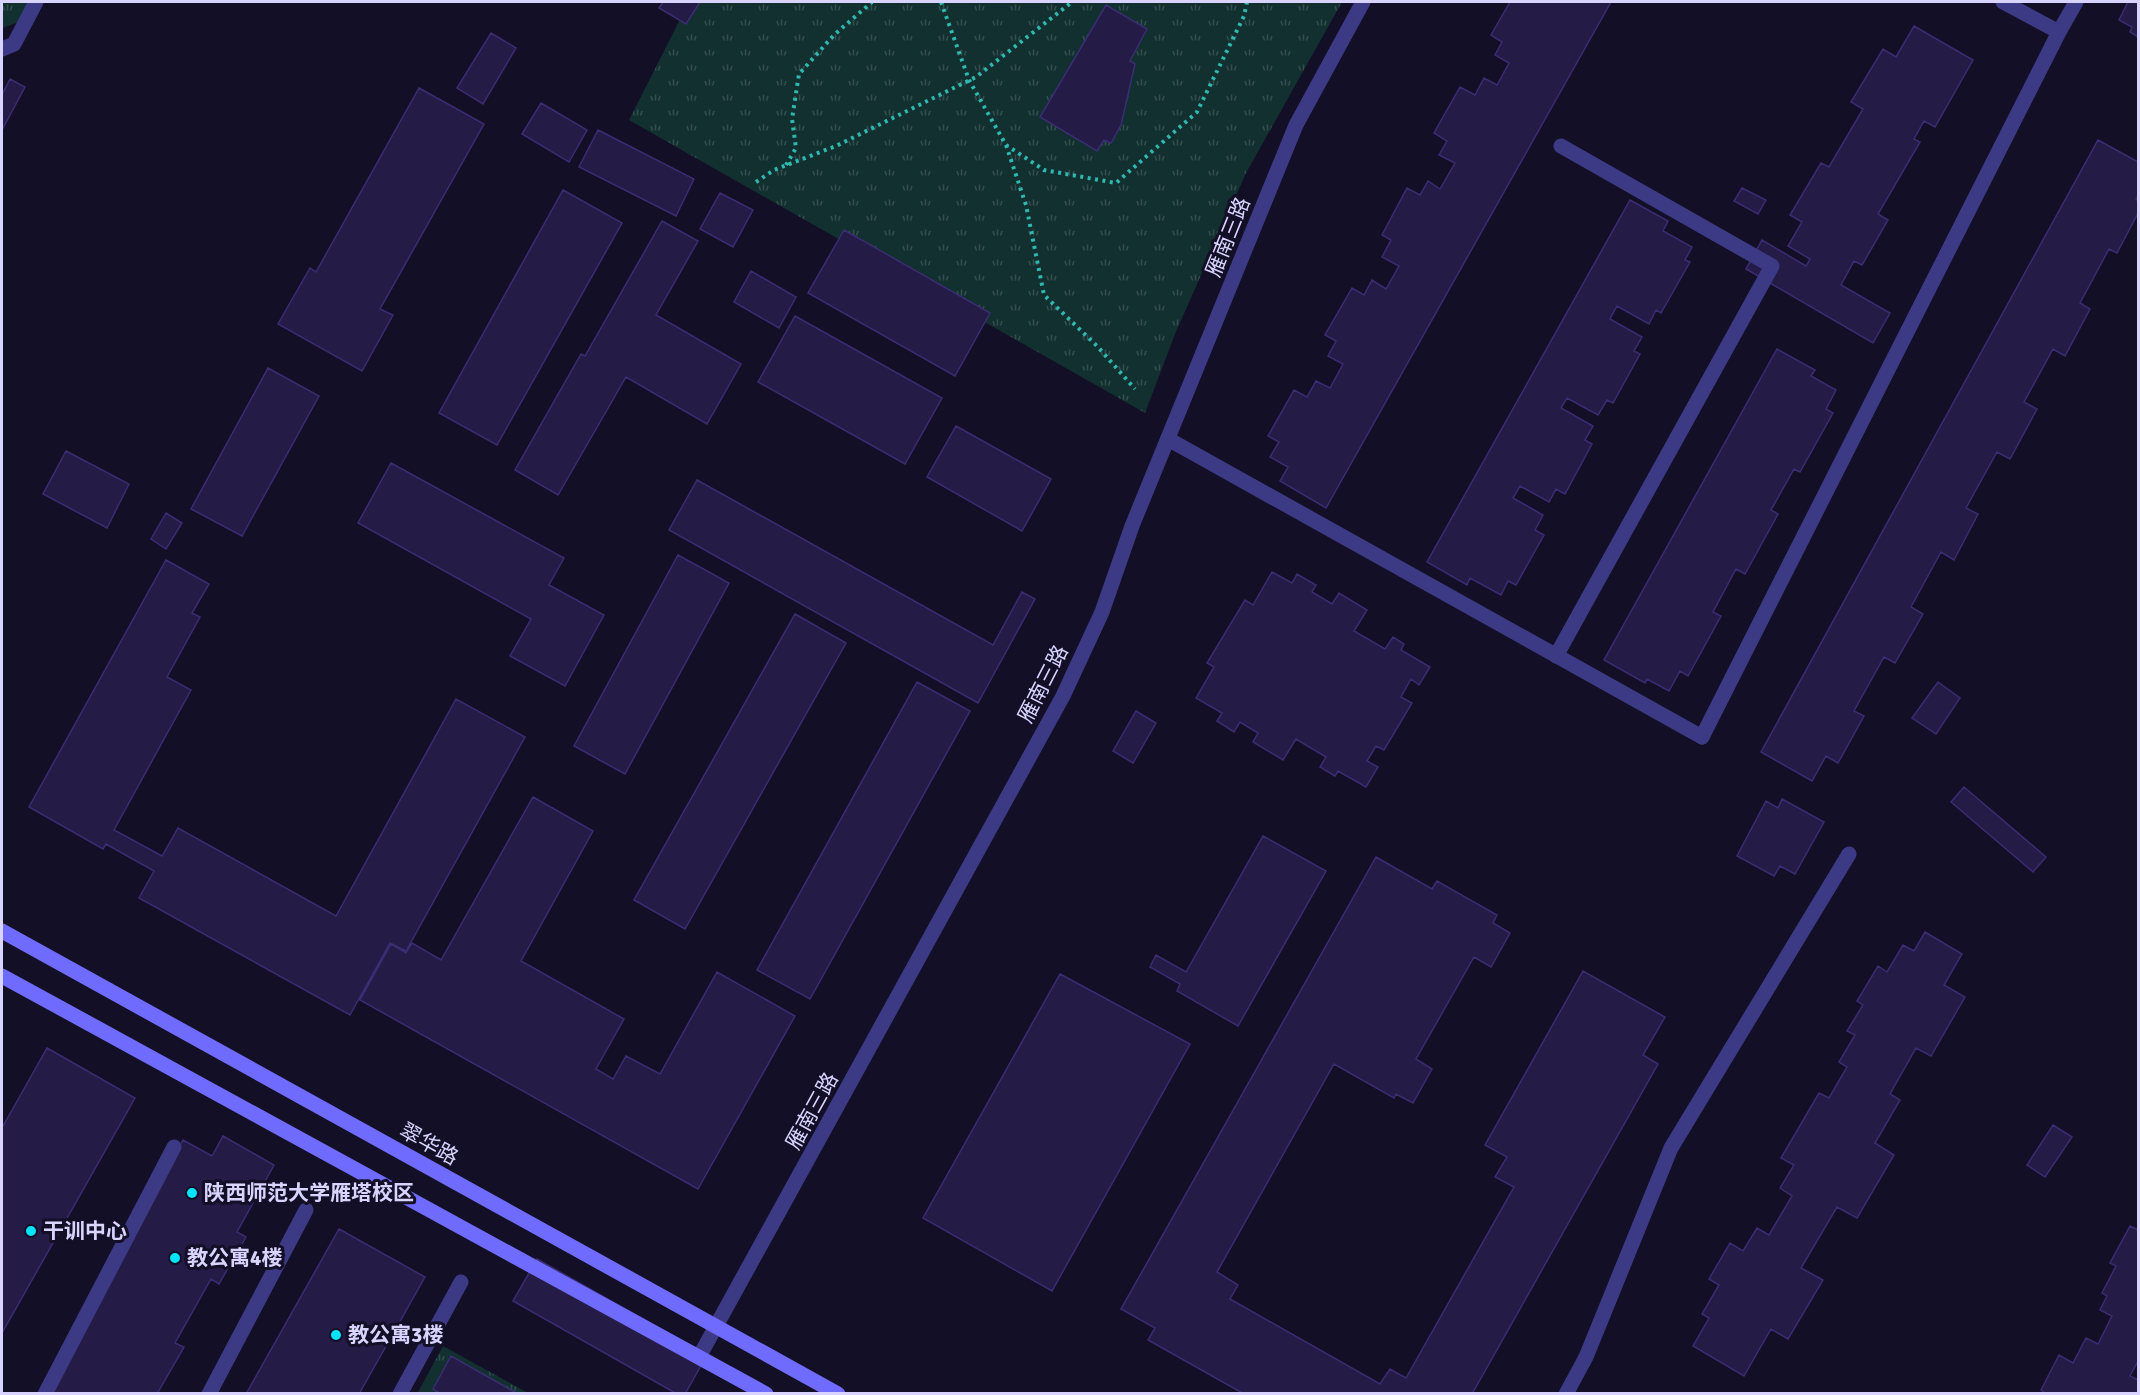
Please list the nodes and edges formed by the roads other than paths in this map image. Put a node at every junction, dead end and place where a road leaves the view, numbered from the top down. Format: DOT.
graph roads {
  1 [pos="36,2"];
  2 [pos="1362,2"];
  3 [pos="2003,2"];
  4 [pos="2076,2"];
  5 [pos="2059,32"];
  6 [pos="2,49"];
  7 [pos="1561,146"];
  8 [pos="1168,439"];
  9 [pos="1556,656"];
  10 [pos="1849,854"];
  11 [pos="2,931"];
  12 [pos="2,976"];
  13 [pos="174,1147"];
  14 [pos="306,1210"];
  15 [pos="461,1282"];
  16 [pos="717,1328"];
  17 [pos="699,1356"];
  18 [pos="45,1394"];
  19 [pos="209,1394"];
  20 [pos="400,1394"];
  21 [pos="766,1394"];
  22 [pos="838,1394"];
  23 [pos="1566,1394"];
  1 -- 6 [label="street"];
  2 -- 8 [label="street, 雁南三路"];
  3 -- 5 [label="street"];
  4 -- 5 [label="street"];
  5 -- 9 [label="street"];
  7 -- 9 [label="street"];
  8 -- 9 [label="street"];
  8 -- 16 [label="street, 雁南三路"];
  10 -- 23 [label="street"];
  11 -- 16 [label="main road, 翠华路"];
  12 -- 17 [label="main road"];
  13 -- 18 [label="street"];
  14 -- 19 [label="street"];
  15 -- 20 [label="street"];
  16 -- 17 [label="street, 雁南三路"];
  16 -- 22 [label="main road, 翠华路"];
  17 -- 21 [label="main road"];
}
